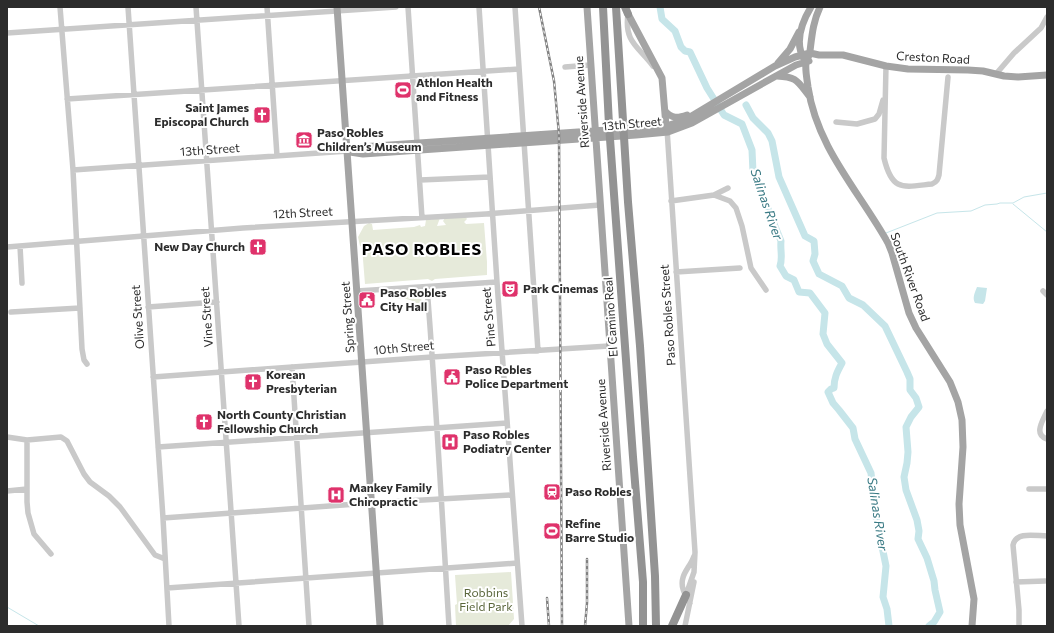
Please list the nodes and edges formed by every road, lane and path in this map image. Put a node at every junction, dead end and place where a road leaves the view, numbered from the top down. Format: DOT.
graph roads {
  1 [pos="60,7"];
  2 [pos="128,7"];
  3 [pos="196,7"];
  4 [pos="267,7"];
  5 [pos="396,7"];
  6 [pos="408,7"];
  7 [pos="479,7"];
  8 [pos="515,7"];
  9 [pos="587,7"];
  10 [pos="603,7"];
  11 [pos="616,7"];
  12 [pos="811,7"];
  13 [pos="820,7"];
  14 [pos="337,9"];
  15 [pos="628,9"];
  16 [pos="268,16"];
  17 [pos="1047,17"];
  18 [pos="197,21"];
  19 [pos="802,24"];
  20 [pos="129,25"];
  21 [pos="62,30"];
  22 [pos="7,33"];
  23 [pos="810,53"];
  24 [pos="802,55"];
  25 [pos="819,55"];
  26 [pos="806,62"];
  27 [pos="590,65"];
  28 [pos="886,66"];
  29 [pos="565,67"];
  30 [pos="774,67"];
  31 [pos="519,68"];
  32 [pos="484,71"];
  33 [pos="996,74"];
  34 [pos="1047,75"];
  35 [pos="413,76"];
  36 [pos="777,76"];
  37 [pos="948,77"];
  38 [pos="662,78"];
  39 [pos="343,81"];
  40 [pos="272,85"];
  41 [pos="202,90"];
  42 [pos="885,92"];
  43 [pos="133,95"];
  44 [pos="810,97"];
  45 [pos="67,99"];
  46 [pos="665,111"];
  47 [pos="690,118"];
  48 [pos="836,122"];
  49 [pos="667,129"];
  50 [pos="595,135"];
  51 [pos="524,139"];
  52 [pos="488,142"];
  53 [pos="418,146"];
  54 [pos="348,151"];
  55 [pos="277,156"];
  56 [pos="207,161"];
  57 [pos="138,166"];
  58 [pos="73,170"];
  59 [pos="490,177"];
  60 [pos="420,180"];
  61 [pos="728,188"];
  62 [pos="714,195"];
  63 [pos="671,201"];
  64 [pos="600,205"];
  65 [pos="529,210"];
  66 [pos="492,213"];
  67 [pos="422,218"];
  68 [pos="352,222"];
  69 [pos="212,231"];
  70 [pos="143,236"];
  71 [pos="76,241"];
  72 [pos="7,246"];
  73 [pos="20,246"];
  74 [pos="740,268"];
  75 [pos="676,272"];
  76 [pos="497,282"];
  77 [pos="22,283"];
  78 [pos="427,287"];
  79 [pos="766,290"];
  80 [pos="357,291"];
  81 [pos="217,302"];
  82 [pos="148,307"];
  83 [pos="80,308"];
  84 [pos="12,312"];
  85 [pos="610,346"];
  86 [pos="538,351"];
  87 [pos="503,353"];
  88 [pos="432,357"];
  89 [pos="362,362"];
  90 [pos="87,364"];
  91 [pos="292,367"];
  92 [pos="222,372"];
  93 [pos="153,377"];
  94 [pos="1047,411"];
  95 [pos="507,423"];
  96 [pos="438,428"];
  97 [pos="367,433"];
  98 [pos="7,438"];
  99 [pos="297,438"];
  100 [pos="26,440"];
  101 [pos="1047,440"];
  102 [pos="226,443"];
  103 [pos="158,447"];
  104 [pos="27,489"];
  105 [pos="1029,489"];
  106 [pos="1047,489"];
  107 [pos="7,491"];
  108 [pos="512,495"];
  109 [pos="442,499"];
  110 [pos="371,503"];
  111 [pos="301,508"];
  112 [pos="231,514"];
  113 [pos="163,518"];
  114 [pos="1047,536"];
  115 [pos="695,552"];
  116 [pos="51,554"];
  117 [pos="165,559"];
  118 [pos="516,563"];
  119 [pos="446,568"];
  120 [pos="694,572"];
  121 [pos="376,573"];
  122 [pos="305,578"];
  123 [pos="1016,582"];
  124 [pos="1046,582"];
  125 [pos="236,583"];
  126 [pos="167,588"];
  127 [pos="686,595"];
  128 [pos="690,603"];
  129 [pos="169,626"];
  130 [pos="239,626"];
  131 [pos="309,626"];
  132 [pos="380,626"];
  133 [pos="449,626"];
  134 [pos="522,626"];
  135 [pos="629,626"];
  136 [pos="643,626"];
  137 [pos="656,626"];
  138 [pos="672,626"];
  139 [pos="685,626"];
  140 [pos="972,626"];
  141 [pos="1019,626"];
  1 -- 21 [label="street"];
  2 -- 20 [label="street, Olive Street"];
  3 -- 18 [label="street, Vine Street"];
  4 -- 16 [label="street"];
  5 -- 14 [label="street"];
  6 -- 35 [label="street"];
  7 -- 32 [label="street, Pine Street"];
  8 -- 31 [label="street"];
  9 -- 27 [label="main road, Riverside Avenue"];
  10 -- 136 [label="highway, El Camino Real"];
  11 -- 137 [label="highway"];
  12 -- 19 [label="main road"];
  13 -- 23 [label="main road"];
  14 -- 16 [label="street"];
  14 -- 39 [label="main road, Spring Street"];
  15 -- 38 [label="main road, Paso Robles Street"];
  15 -- 38 [label="street, Paso Robles Street"];
  16 -- 18 [label="street"];
  16 -- 40 [label="street"];
  17 -- 33 [label="street"];
  18 -- 20 [label="street"];
  18 -- 41 [label="street, Vine Street"];
  19 -- 24 [label="main road"];
  19 -- 30 [label="main road"];
  20 -- 21 [label="street"];
  20 -- 43 [label="street, Olive Street"];
  21 -- 22 [label="street"];
  21 -- 45 [label="street"];
  23 -- 24 [label="main road, Creston Road"];
  23 -- 25 [label="main road, Creston Road"];
  23 -- 26 [label="main road"];
  24 -- 26 [label="main road"];
  24 -- 30 [label="main road, Creston Road"];
  25 -- 26 [label="main road"];
  25 -- 28 [label="main road, Creston Road"];
  26 -- 36 [label="main road, 13th Street"];
  26 -- 44 [label="main road, South River Road"];
  27 -- 29 [label="street"];
  27 -- 50 [label="main road, Riverside Avenue"];
  28 -- 33 [label="main road, Creston Road"];
  28 -- 42 [label="street"];
  30 -- 47 [label="main road, 13th Street"];
  31 -- 32 [label="street"];
  31 -- 51 [label="street"];
  32 -- 35 [label="street"];
  32 -- 52 [label="street, Pine Street"];
  33 -- 34 [label="main road, Creston Road"];
  35 -- 39 [label="street"];
  35 -- 53 [label="street"];
  36 -- 44 [label="main road"];
  36 -- 47 [label="main road, 13th Street"];
  37 -- 42 [label="street"];
  38 -- 46 [label="main road, Paso Robles Street"];
  39 -- 40 [label="street"];
  39 -- 54 [label="main road, Spring Street"];
  40 -- 41 [label="street"];
  40 -- 55 [label="street"];
  41 -- 43 [label="street"];
  41 -- 56 [label="street, Vine Street"];
  42 -- 48 [label="street"];
  43 -- 45 [label="street"];
  43 -- 57 [label="street, Olive Street"];
  44 -- 140 [label="main road, South River Road"];
  45 -- 58 [label="street"];
  46 -- 47 [label="main road"];
  46 -- 49 [label="main road, Paso Robles Street"];
  47 -- 49 [label="main road, 13th Street"];
  49 -- 50 [label="main road, 13th Street"];
  49 -- 63 [label="street, Paso Robles Street"];
  50 -- 51 [label="main road, 13th Street"];
  50 -- 64 [label="main road, Riverside Avenue"];
  51 -- 52 [label="main road, 13th Street"];
  51 -- 65 [label="street"];
  52 -- 53 [label="main road, 13th Street"];
  52 -- 59 [label="street, Pine Street"];
  53 -- 54 [label="main road, 13th Street"];
  53 -- 60 [label="street"];
  54 -- 55 [label="street, 13th Street"];
  54 -- 68 [label="main road, Spring Street"];
  55 -- 56 [label="street, 13th Street"];
  56 -- 57 [label="street, 13th Street"];
  56 -- 69 [label="street, Vine Street"];
  57 -- 58 [label="street, 13th Street"];
  57 -- 70 [label="street, Olive Street"];
  58 -- 71 [label="street"];
  59 -- 60 [label="street"];
  59 -- 66 [label="street, Pine Street"];
  60 -- 67 [label="street"];
  61 -- 62 [label="street"];
  62 -- 63 [label="street"];
  62 -- 79 [label="street"];
  63 -- 75 [label="street, Paso Robles Street"];
  64 -- 65 [label="street, 12th Street"];
  64 -- 85 [label="main road, Riverside Avenue"];
  65 -- 66 [label="street, 12th Street"];
  65 -- 86 [label="street"];
  66 -- 67 [label="street, 12th Street"];
  66 -- 76 [label="street, Pine Street"];
  67 -- 68 [label="street, 12th Street"];
  68 -- 69 [label="street, 12th Street"];
  68 -- 80 [label="main road, Spring Street"];
  69 -- 70 [label="street, 12th Street"];
  69 -- 81 [label="street, Vine Street"];
  70 -- 71 [label="street, 12th Street"];
  70 -- 82 [label="street, Olive Street"];
  71 -- 73 [label="street, 12th Street"];
  71 -- 83 [label="street"];
  72 -- 73 [label="street, 12th Street"];
  73 -- 77 [label="street"];
  74 -- 75 [label="street"];
  75 -- 115 [label="street, Paso Robles Street"];
  76 -- 78 [label="street"];
  76 -- 87 [label="street, Pine Street"];
  78 -- 80 [label="street"];
  78 -- 88 [label="street"];
  80 -- 89 [label="main road, Spring Street"];
  81 -- 82 [label="street"];
  81 -- 92 [label="street, Vine Street"];
  82 -- 93 [label="street, Olive Street"];
  83 -- 84 [label="street"];
  83 -- 90 [label="street"];
  85 -- 86 [label="street, 10th Street"];
  85 -- 135 [label="main road, Riverside Avenue"];
  86 -- 87 [label="street, 10th Street"];
  87 -- 88 [label="street, 10th Street"];
  87 -- 95 [label="street, Pine Street"];
  88 -- 89 [label="street, 10th Street"];
  88 -- 96 [label="street"];
  89 -- 91 [label="street, 10th Street"];
  89 -- 97 [label="main road, Spring Street"];
  91 -- 92 [label="street, 10th Street"];
  91 -- 99 [label="street"];
  92 -- 93 [label="street, 10th Street"];
  92 -- 102 [label="street, Vine Street"];
  93 -- 103 [label="street, Olive Street"];
  94 -- 101 [label="street"];
  95 -- 96 [label="street"];
  95 -- 108 [label="street, Pine Street"];
  96 -- 97 [label="street"];
  96 -- 109 [label="street"];
  97 -- 99 [label="street"];
  97 -- 110 [label="main road, Spring Street"];
  98 -- 100 [label="street"];
  99 -- 102 [label="street"];
  99 -- 111 [label="street"];
  100 -- 104 [label="street"];
  100 -- 117 [label="street"];
  102 -- 103 [label="street"];
  102 -- 112 [label="street, Vine Street"];
  103 -- 113 [label="street, Olive Street"];
  104 -- 107 [label="street"];
  104 -- 116 [label="street"];
  105 -- 106 [label="street"];
  108 -- 109 [label="street"];
  108 -- 118 [label="street, Pine Street"];
  109 -- 110 [label="street"];
  109 -- 119 [label="street"];
  110 -- 111 [label="street"];
  110 -- 121 [label="main road, Spring Street"];
  111 -- 112 [label="street"];
  111 -- 122 [label="street"];
  112 -- 113 [label="street"];
  112 -- 125 [label="street, Vine Street"];
  113 -- 117 [label="street, Olive Street"];
  114 -- 123 [label="street"];
  115 -- 120 [label="street, Paso Robles Street"];
  115 -- 127 [label="street, Paso Robles Street"];
  117 -- 126 [label="street, Olive Street"];
  118 -- 119 [label="street"];
  118 -- 134 [label="street, Pine Street"];
  119 -- 121 [label="street"];
  119 -- 133 [label="street"];
  120 -- 127 [label="street, Paso Robles Street"];
  120 -- 128 [label="street, Paso Robles Street"];
  121 -- 122 [label="street"];
  121 -- 132 [label="main road, Spring Street"];
  122 -- 125 [label="street"];
  122 -- 131 [label="street"];
  123 -- 124 [label="street"];
  123 -- 141 [label="street"];
  125 -- 126 [label="street"];
  125 -- 130 [label="street, Vine Street"];
  126 -- 129 [label="street, Olive Street"];
  127 -- 128 [label="street, Paso Robles Street"];
  127 -- 138 [label="highway"];
  128 -- 139 [label="street, Paso Robles Street"];
}
